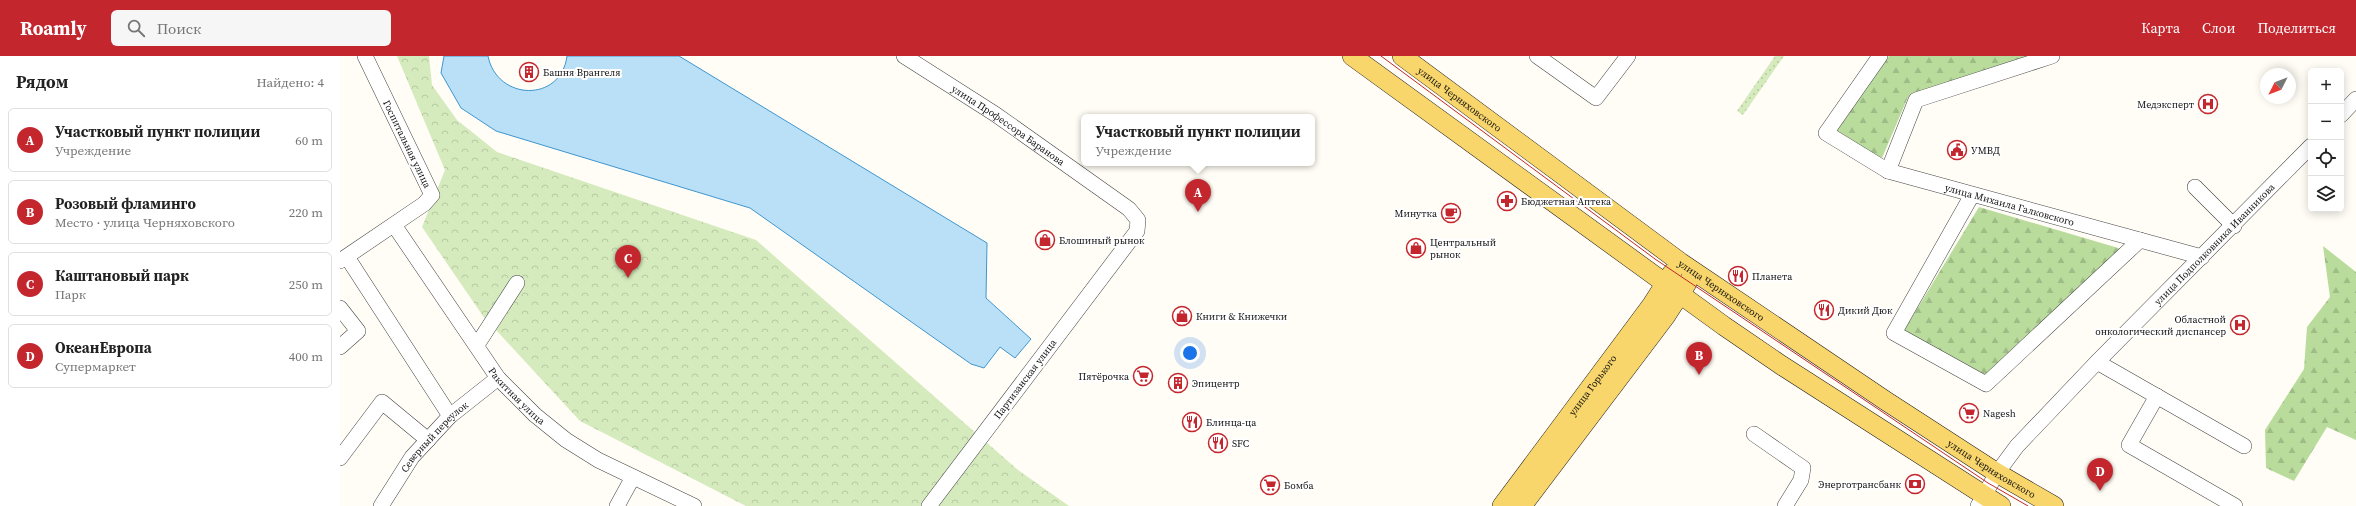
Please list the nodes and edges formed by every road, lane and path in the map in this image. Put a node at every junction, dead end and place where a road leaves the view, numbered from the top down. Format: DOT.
graph roads {
  1 [pos="365,56"];
  2 [pos="904,56"];
  3 [pos="1352,56"];
  4 [pos="1402,56"];
  5 [pos="1537,56"];
  6 [pos="1628,56"];
  7 [pos="1880,56"];
  8 [pos="2052,56"];
  9 [pos="2356,99"];
  10 [pos="2344,112"];
  11 [pos="2308,149"];
  12 [pos="1888,171"];
  13 [pos="2195,187"];
  14 [pos="1972,195"];
  15 [pos="394,225"];
  16 [pos="2234,226"];
  17 [pos="2140,240"];
  18 [pos="1122,251"];
  19 [pos="2202,257"];
  20 [pos="343,259"];
  21 [pos="1687,267"];
  22 [pos="517,283"];
  23 [pos="1673,289"];
  24 [pos="340,308"];
  25 [pos="477,344"];
  26 [pos="340,348"];
  27 [pos="2097,362"];
  28 [pos="498,378"];
  29 [pos="2157,396"];
  30 [pos="450,416"];
  31 [pos="1754,434"];
  32 [pos="428,440"];
  33 [pos="2244,446"];
  34 [pos="340,458"];
  35 [pos="1996,473"];
  36 [pos="633,477"];
  37 [pos="1981,501"];
  38 [pos="1518,503"];
  39 [pos="381,506"];
  40 [pos="617,506"];
  41 [pos="694,506"];
  42 [pos="929,506"];
  43 [pos="1786,506"];
  44 [pos="2001,506"];
  45 [pos="2054,506"];
  46 [pos="2235,506"];
  1 -- 15 [label="street, Госпитальная улица"];
  2 -- 18 [label="street, улица Профессора Баранова"];
  3 -- 23 [label="main road"];
  4 -- 21 [label="main road, улица Черняховского"];
  5 -- 6 [label="street"];
  7 -- 12 [label="street, улица Михаила Галковского"];
  8 -- 12 [label="street"];
  9 -- 10 [label="street"];
  11 -- 16 [label="street, улица Подполковника Иванникова"];
  12 -- 14 [label="street, улица Михаила Галковского"];
  13 -- 16 [label="street"];
  14 -- 17 [label="street, улица Михаила Галковского"];
  14 -- 17 [label="street"];
  15 -- 20 [label="street, Госпитальная улица"];
  15 -- 25 [label="street, Ракитная улица"];
  16 -- 19 [label="street, улица Подполковника Иванникова"];
  17 -- 19 [label="street, улица Михаила Галковского"];
  18 -- 42 [label="street, Партизанская улица"];
  19 -- 27 [label="street, улица Подполковника Иванникова"];
  20 -- 30 [label="street"];
  21 -- 23 [label="main road, улица Горького"];
  21 -- 35 [label="main road, улица Черняховского"];
  22 -- 25 [label="street"];
  23 -- 37 [label="main road"];
  23 -- 38 [label="main road, улица Горького"];
  24 -- 26 [label="street"];
  25 -- 28 [label="street, Ракитная улица"];
  27 -- 29 [label="street"];
  27 -- 35 [label="street, улица Подполковника Иванникова"];
  28 -- 30 [label="street, Северный переулок"];
  28 -- 36 [label="street, Ракитная улица"];
  29 -- 33 [label="street"];
  29 -- 46 [label="street"];
  30 -- 32 [label="street, Северный переулок"];
  31 -- 43 [label="street"];
  32 -- 34 [label="street"];
  32 -- 39 [label="street, Северный переулок"];
  35 -- 37 [label="street, улица Подполковника Иванникова"];
  35 -- 45 [label="main road, улица Черняховского"];
  36 -- 40 [label="street"];
  36 -- 41 [label="street, Ракитная улица"];
  37 -- 44 [label="main road"];
}
